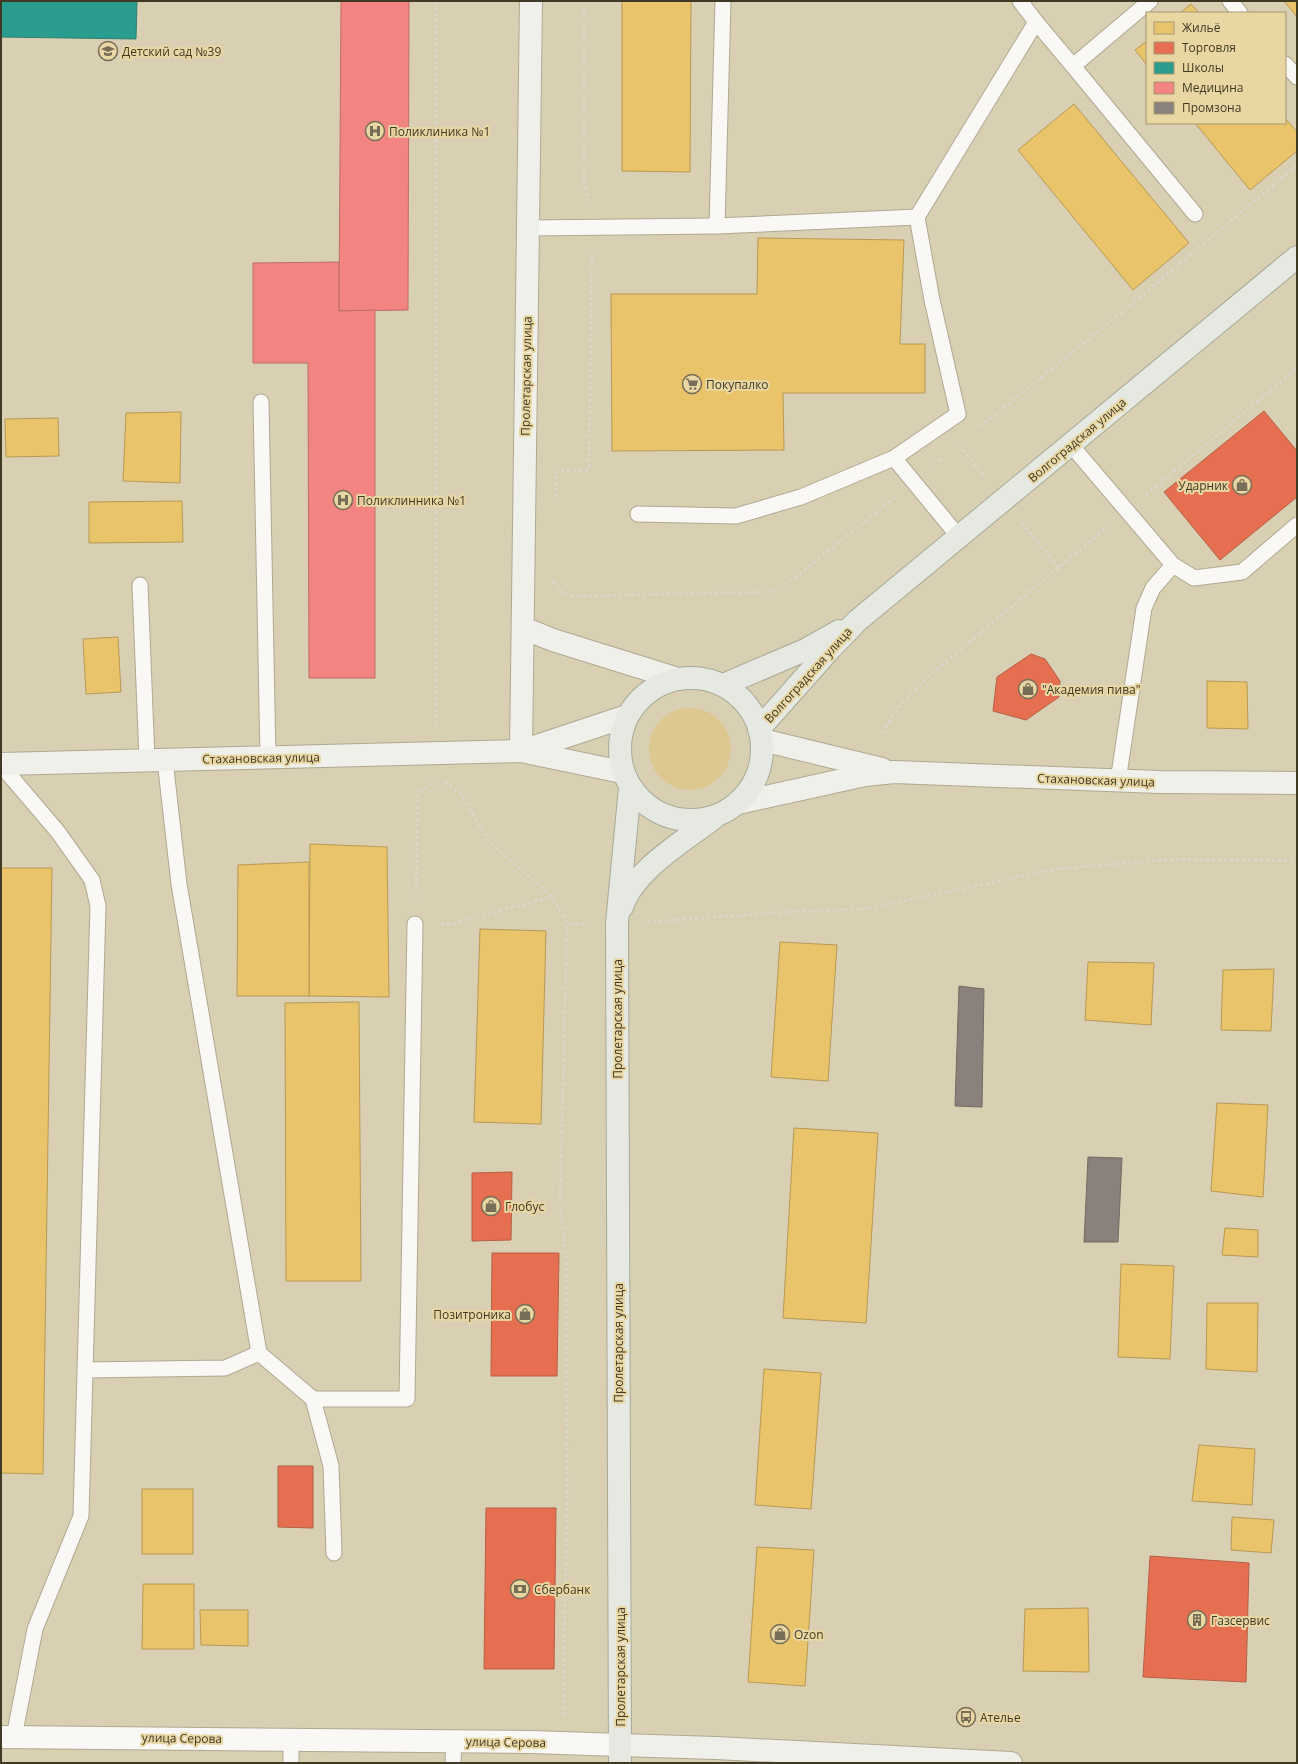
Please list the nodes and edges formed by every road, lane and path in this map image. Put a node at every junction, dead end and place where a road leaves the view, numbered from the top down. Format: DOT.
graph roads {
  1 [pos="436,1"];
  2 [pos="531,1"];
  3 [pos="584,1"];
  4 [pos="723,1"];
  5 [pos="1020,1"];
  6 [pos="1150,1"];
  7 [pos="1230,1"];
  8 [pos="1239,12"];
  9 [pos="1036,22"];
  10 [pos="1286,65"];
  11 [pos="1074,66"];
  12 [pos="1297,77"];
  13 [pos="1297,165"];
  14 [pos="1195,214"];
  15 [pos="917,217"];
  16 [pos="717,226"];
  17 [pos="592,227"];
  18 [pos="528,228"];
  19 [pos="1297,257"];
  20 [pos="1297,368"];
  21 [pos="261,402"];
  22 [pos="978,429"];
  23 [pos="959,444"];
  24 [pos="1071,445"];
  25 [pos="953,449"];
  26 [pos="948,454"];
  27 [pos="894,458"];
  28 [pos="914,482"];
  29 [pos="555,502"];
  30 [pos="1127,510"];
  31 [pos="638,514"];
  32 [pos="1297,525"];
  33 [pos="959,537"];
  34 [pos="1173,565"];
  35 [pos="552,580"];
  36 [pos="140,585"];
  37 [pos="857,621"];
  38 [pos="523,628"];
  39 [pos="678,679"];
  40 [pos="723,685"];
  41 [pos="626,716"];
  42 [pos="882,733"];
  43 [pos="761,734"];
  44 [pos="521,751"];
  45 [pos="436,753"];
  46 [pos="268,758"];
  47 [pos="156,760"];
  48 [pos="1,765"];
  49 [pos="894,772"];
  50 [pos="626,780"];
  51 [pos="436,781"];
  52 [pos="1118,781"];
  53 [pos="1297,783"];
  54 [pos="738,803"];
  55 [pos="715,817"];
  56 [pos="1297,861"];
  57 [pos="553,897"];
  58 [pos="415,924"];
  59 [pos="567,924"];
  60 [pos="617,924"];
  61 [pos="259,1353"];
  62 [pos="85,1370"];
  63 [pos="313,1399"];
  64 [pos="334,1554"];
  65 [pos="7,1737"];
  66 [pos="291,1739"];
  67 [pos="454,1741"];
  68 [pos="563,1743"];
  69 [pos="620,1754"];
  70 [pos="291,1763"];
  71 [pos="453,1763"];
  72 [pos="1011,1763"];
  1 -- 45 [label="path"];
  2 -- 18 [label="street, Пролетарская улица"];
  3 -- 17 [label="path"];
  4 -- 16 [label="lane"];
  5 -- 9 [label="lane"];
  6 -- 11 [label="lane"];
  7 -- 8 [label="lane"];
  9 -- 11 [label="lane"];
  9 -- 15 [label="lane"];
  10 -- 12 [label="lane"];
  11 -- 14 [label="lane"];
  13 -- 22 [label="path"];
  15 -- 16 [label="lane"];
  15 -- 27 [label="lane"];
  16 -- 17 [label="lane"];
  17 -- 18 [label="lane"];
  17 -- 29 [label="path"];
  18 -- 38 [label="street, Пролетарская улица"];
  19 -- 24 [label="main road, Волгоградская улица"];
  20 -- 30 [label="path"];
  21 -- 46 [label="lane"];
  23 -- 25 [label="path"];
  24 -- 30 [label="lane"];
  24 -- 33 [label="main road, Волгоградская улица"];
  26 -- 28 [label="path"];
  27 -- 28 [label="lane"];
  27 -- 31 [label="lane"];
  28 -- 33 [label="lane"];
  28 -- 35 [label="path"];
  30 -- 34 [label="lane"];
  30 -- 42 [label="path"];
  32 -- 34 [label="lane"];
  33 -- 37 [label="main road, Волгоградская улица"];
  34 -- 52 [label="lane"];
  36 -- 47 [label="lane"];
  37 -- 40 [label="main road, Волгоградская улица"];
  37 -- 43 [label="main road, Волгоградская улица"];
  38 -- 39 [label="street"];
  38 -- 44 [label="street, Пролетарская улица"];
  39 -- 40 [label="main road, Пролетарская улица"];
  39 -- 41 [label="main road, Пролетарская улица"];
  40 -- 43 [label="main road, Пролетарская улица"];
  41 -- 44 [label="street, Стахановская улица"];
  41 -- 50 [label="main road, Пролетарская улица"];
  43 -- 49 [label="street, Стахановская улица"];
  43 -- 54 [label="main road"];
  44 -- 45 [label="street, Стахановская улица"];
  44 -- 50 [label="street, Стахановская улица"];
  45 -- 46 [label="street, Стахановская улица"];
  45 -- 51 [label="path"];
  46 -- 47 [label="street, Стахановская улица"];
  47 -- 48 [label="street, Стахановская улица"];
  47 -- 61 [label="lane"];
  48 -- 62 [label="lane"];
  49 -- 52 [label="street, Стахановская улица"];
  49 -- 54 [label="street, Стахановская улица"];
  50 -- 55 [label="main road"];
  50 -- 60 [label="main road, Пролетарская улица"];
  51 -- 57 [label="path"];
  51 -- 58 [label="path"];
  52 -- 53 [label="street, Стахановская улица"];
  54 -- 55 [label="main road"];
  55 -- 60 [label="main road, Пролетарская улица"];
  56 -- 60 [label="path"];
  57 -- 58 [label="path"];
  57 -- 59 [label="path"];
  58 -- 63 [label="lane"];
  59 -- 60 [label="path"];
  59 -- 68 [label="path"];
  60 -- 69 [label="main road, Пролетарская улица"];
  61 -- 62 [label="lane"];
  61 -- 63 [label="lane"];
  62 -- 65 [label="lane"];
  63 -- 64 [label="lane"];
  65 -- 66 [label="street, улица Серова"];
  66 -- 67 [label="street, улица Серова"];
  66 -- 70 [label="lane"];
  67 -- 68 [label="street, улица Серова"];
  67 -- 71 [label="lane"];
  68 -- 69 [label="street, улица Серова"];
  69 -- 72 [label="street, улица Серова"];
}
